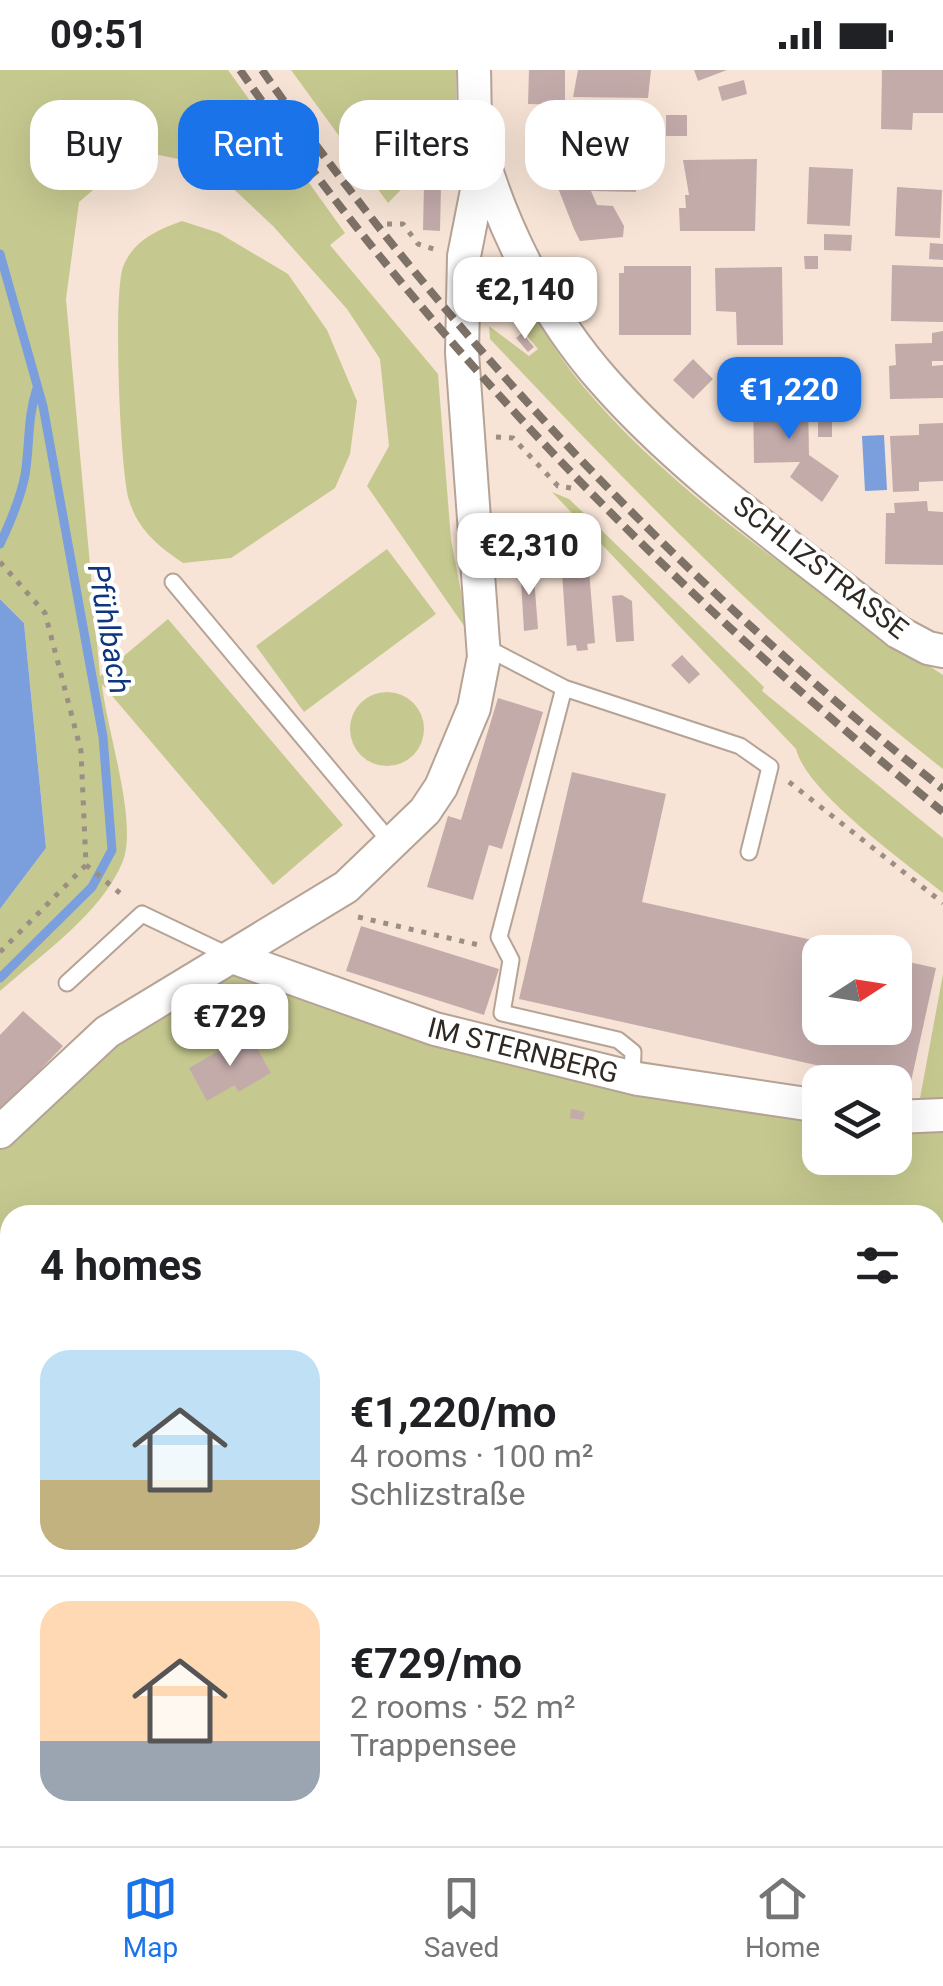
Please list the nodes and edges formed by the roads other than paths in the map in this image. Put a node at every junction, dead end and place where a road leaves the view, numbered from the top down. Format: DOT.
graph roads {
  1 [pos="474,70"];
  2 [pos="476,100"];
  3 [pos="477,190"];
  4 [pos="495,190"];
  5 [pos="173,582"];
  6 [pos="485,647"];
  7 [pos="943,651"];
  8 [pos="564,688"];
  9 [pos="393,845"];
  10 [pos="749,852"];
  11 [pos="235,958"];
  12 [pos="67,983"];
  13 [pos="632,1078"];
  14 [pos="802,1103"];
  15 [pos="943,1115"];
  16 [pos="912,1116"];
  17 [pos="0,1132"];
  1 -- 2 [label="street, SCHLIZSTRASSE"];
  3 -- 6 [label="street"];
  4 -- 7 [label="street, SCHLIZSTRASSE"];
  5 -- 9 [label="lane"];
  6 -- 8 [label="lane"];
  6 -- 9 [label="street"];
  8 -- 10 [label="lane"];
  8 -- 13 [label="lane"];
  9 -- 11 [label="street"];
  11 -- 12 [label="lane"];
  11 -- 13 [label="street, IM STERNBERG"];
  11 -- 17 [label="street"];
  13 -- 14 [label="street, IM STERNBERG"];
  15 -- 16 [label="street"];
}
